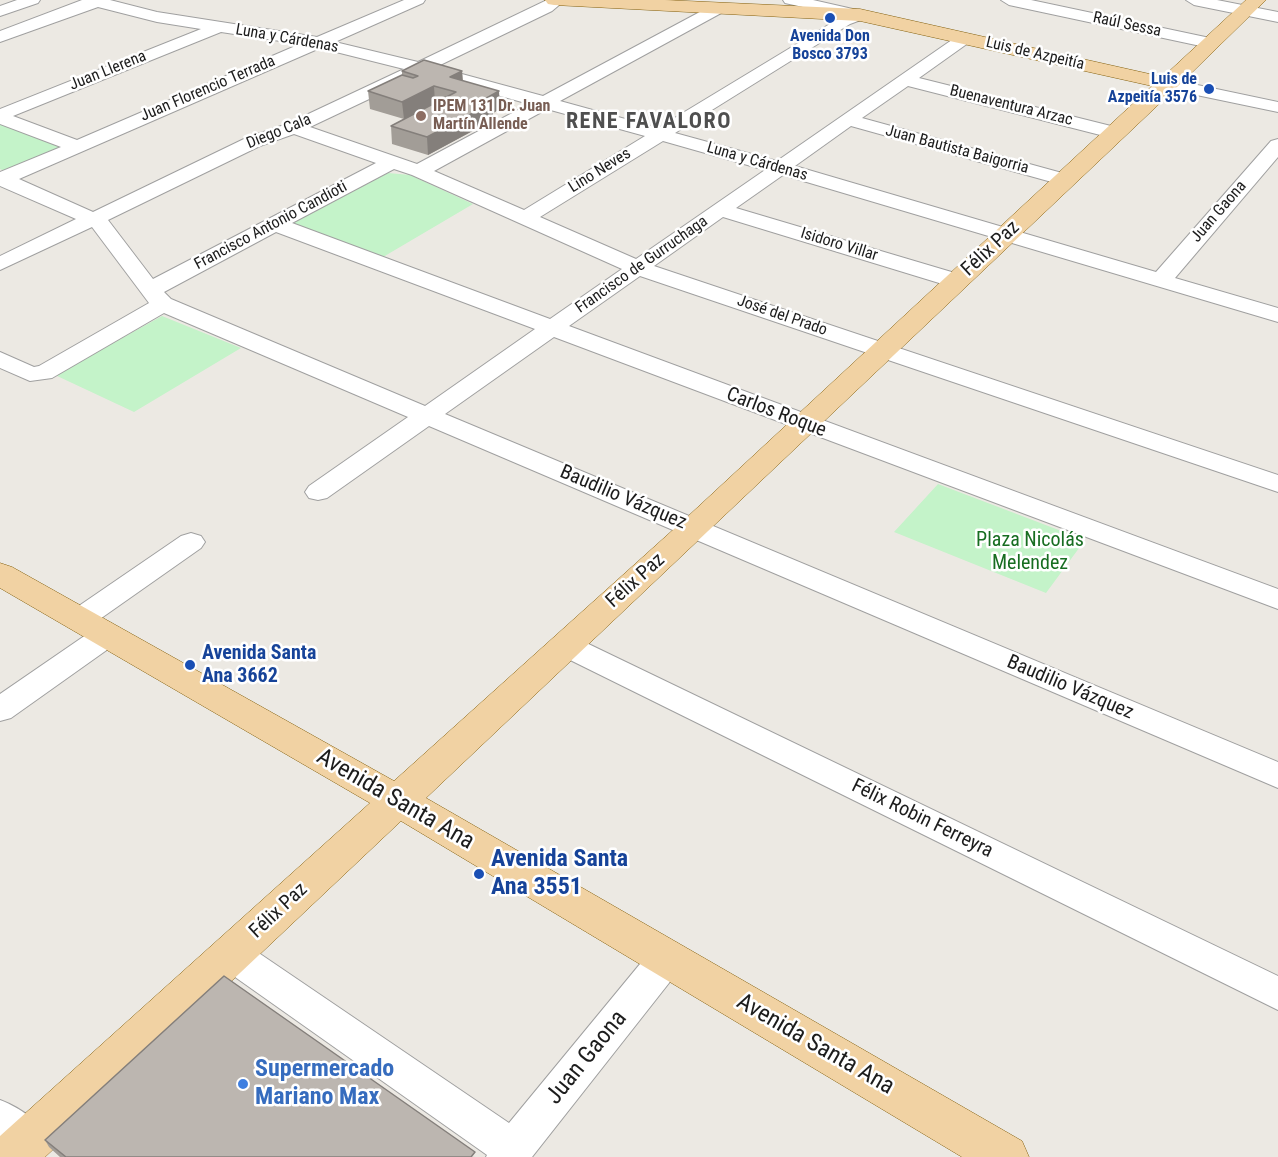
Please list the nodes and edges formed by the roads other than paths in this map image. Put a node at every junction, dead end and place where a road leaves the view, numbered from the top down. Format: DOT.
graph roads {
  1 [pos="32,0"];
  2 [pos="417,0"];
  3 [pos="556,0"];
  4 [pos="791,0"];
  5 [pos="1009,0"];
  6 [pos="1194,0"];
  7 [pos="96,1"];
  8 [pos="1251,5"];
  9 [pos="717,9"];
  10 [pos="126,10"];
  11 [pos="0,11"];
  12 [pos="860,15"];
  13 [pos="105,17"];
  14 [pos="1278,17"];
  15 [pos="217,28"];
  16 [pos="0,37"];
  17 [pos="965,38"];
  18 [pos="316,42"];
  19 [pos="1210,43"];
  20 [pos="421,68"];
  21 [pos="906,80"];
  22 [pos="1168,84"];
  23 [pos="545,102"];
  24 [pos="1278,107"];
  25 [pos="0,116"];
  26 [pos="848,120"];
  27 [pos="294,128"];
  28 [pos="1116,133"];
  29 [pos="658,135"];
  30 [pos="1278,145"];
  31 [pos="77,146"];
  32 [pos="392,162"];
  33 [pos="780,168"];
  34 [pos="419,171"];
  35 [pos="1,179"];
  36 [pos="1066,180"];
  37 [pos="721,210"];
  38 [pos="94,218"];
  39 [pos="525,218"];
  40 [pos="275,224"];
  41 [pos="1007,234"];
  42 [pos="0,264"];
  43 [pos="638,268"];
  44 [pos="1161,280"];
  45 [pos="957,281"];
  46 [pos="156,297"];
  47 [pos="1278,315"];
  48 [pos="552,328"];
  49 [pos="883,350"];
  50 [pos="0,358"];
  51 [pos="427,416"];
  52 [pos="803,423"];
  53 [pos="1278,484"];
  54 [pos="318,492"];
  55 [pos="695,527"];
  56 [pos="191,542"];
  57 [pos="0,574"];
  58 [pos="1278,600"];
  59 [pos="93,627"];
  60 [pos="566,645"];
  61 [pos="0,710"];
  62 [pos="1278,776"];
  63 [pos="398,801"];
  64 [pos="231,954"];
  65 [pos="667,958"];
  66 [pos="1278,994"];
  67 [pos="13,1139"];
  68 [pos="510,1153"];
  69 [pos="1005,1157"];
  1 -- 11 [label="street"];
  2 -- 18 [label="street, Juan Florencio Terrada"];
  3 -- 9 [label="main road"];
  3 -- 20 [label="street, Diego Cala"];
  4 -- 12 [label="street, Luis de Azpeitía"];
  5 -- 19 [label="street, Raúl Sessa"];
  6 -- 8 [label="street"];
  7 -- 10 [label="street, Luna y Cárdenas"];
  7 -- 16 [label="street"];
  8 -- 14 [label="street"];
  8 -- 19 [label="main road, Félix Paz"];
  9 -- 12 [label="main road"];
  9 -- 23 [label="street"];
  10 -- 13 [label="street"];
  10 -- 15 [label="street, Luna y Cárdenas"];
  12 -- 17 [label="main road, Luis de Azpeitía"];
  12 -- 29 [label="street, Lino Neves"];
  15 -- 18 [label="street, Luna y Cárdenas"];
  15 -- 25 [label="street, Juan Llerena"];
  17 -- 21 [label="street, Francisco de Gurruchaga"];
  17 -- 22 [label="main road, Luis de Azpeitía"];
  18 -- 20 [label="street, Luna y Cárdenas"];
  18 -- 31 [label="street, Juan Florencio Terrada"];
  19 -- 22 [label="main road, Félix Paz"];
  20 -- 23 [label="street, Luna y Cárdenas"];
  20 -- 27 [label="street, Diego Cala"];
  21 -- 26 [label="street, Francisco de Gurruchaga"];
  21 -- 28 [label="street, Buenaventura Arzac"];
  22 -- 24 [label="street, Luis de Azpeitía"];
  22 -- 28 [label="main road, Félix Paz"];
  23 -- 29 [label="street, Luna y Cárdenas"];
  23 -- 34 [label="street"];
  25 -- 31 [label="street"];
  26 -- 33 [label="street, Francisco de Gurruchaga"];
  26 -- 36 [label="street, Juan Bautista Baigorria"];
  27 -- 32 [label="street, José del Prado"];
  27 -- 38 [label="street, Diego Cala"];
  28 -- 36 [label="main road, Félix Paz"];
  29 -- 33 [label="street, Luna y Cárdenas"];
  29 -- 39 [label="street, Lino Neves"];
  30 -- 44 [label="street, Juan Gaona"];
  31 -- 35 [label="street, Juan Florencio Terrada"];
  32 -- 34 [label="street, José del Prado"];
  32 -- 40 [label="street, Francisco Antonio Candioti"];
  33 -- 37 [label="street, Francisco de Gurruchaga"];
  33 -- 41 [label="street, Luna y Cárdenas"];
  34 -- 39 [label="street, José del Prado"];
  35 -- 38 [label="street, Baudilio Vázquez"];
  36 -- 41 [label="main road, Félix Paz"];
  37 -- 43 [label="street, Francisco de Gurruchaga"];
  37 -- 45 [label="street, Isidoro Villar"];
  38 -- 42 [label="street, Diego Cala"];
  38 -- 46 [label="street, Baudilio Vázquez"];
  39 -- 43 [label="street, José del Prado"];
  40 -- 46 [label="street, Francisco Antonio Candioti"];
  40 -- 48 [label="street, Carlos Roque"];
  41 -- 44 [label="street, Luna y Cárdenas"];
  41 -- 45 [label="main road, Félix Paz"];
  43 -- 48 [label="street, Francisco de Gurruchaga"];
  43 -- 49 [label="street, José del Prado"];
  44 -- 47 [label="street, Luna y Cárdenas"];
  45 -- 49 [label="main road, Félix Paz"];
  46 -- 50 [label="street, Francisco Antonio Candioti"];
  46 -- 51 [label="street, Baudilio Vázquez"];
  48 -- 51 [label="street, Francisco de Gurruchaga"];
  48 -- 52 [label="street, Carlos Roque"];
  49 -- 52 [label="main road, Félix Paz"];
  49 -- 53 [label="street, José del Prado"];
  51 -- 54 [label="street, Francisco de Gurruchaga"];
  51 -- 55 [label="street, Baudilio Vázquez"];
  52 -- 55 [label="main road, Félix Paz"];
  52 -- 58 [label="street, Carlos Roque"];
  55 -- 60 [label="main road, Félix Paz"];
  55 -- 62 [label="street, Baudilio Vázquez"];
  56 -- 59 [label="street"];
  57 -- 59 [label="main road, Avenida Santa Ana"];
  59 -- 61 [label="street"];
  59 -- 63 [label="main road, Avenida Santa Ana"];
  60 -- 63 [label="main road, Félix Paz"];
  60 -- 66 [label="street, Félix Robin Ferreyra"];
  63 -- 64 [label="main road, Félix Paz"];
  63 -- 65 [label="main road, Avenida Santa Ana"];
  64 -- 67 [label="main road, Félix Paz"];
  64 -- 68 [label="street"];
  65 -- 68 [label="street, Juan Gaona"];
  65 -- 69 [label="main road, Avenida Santa Ana"];
}
